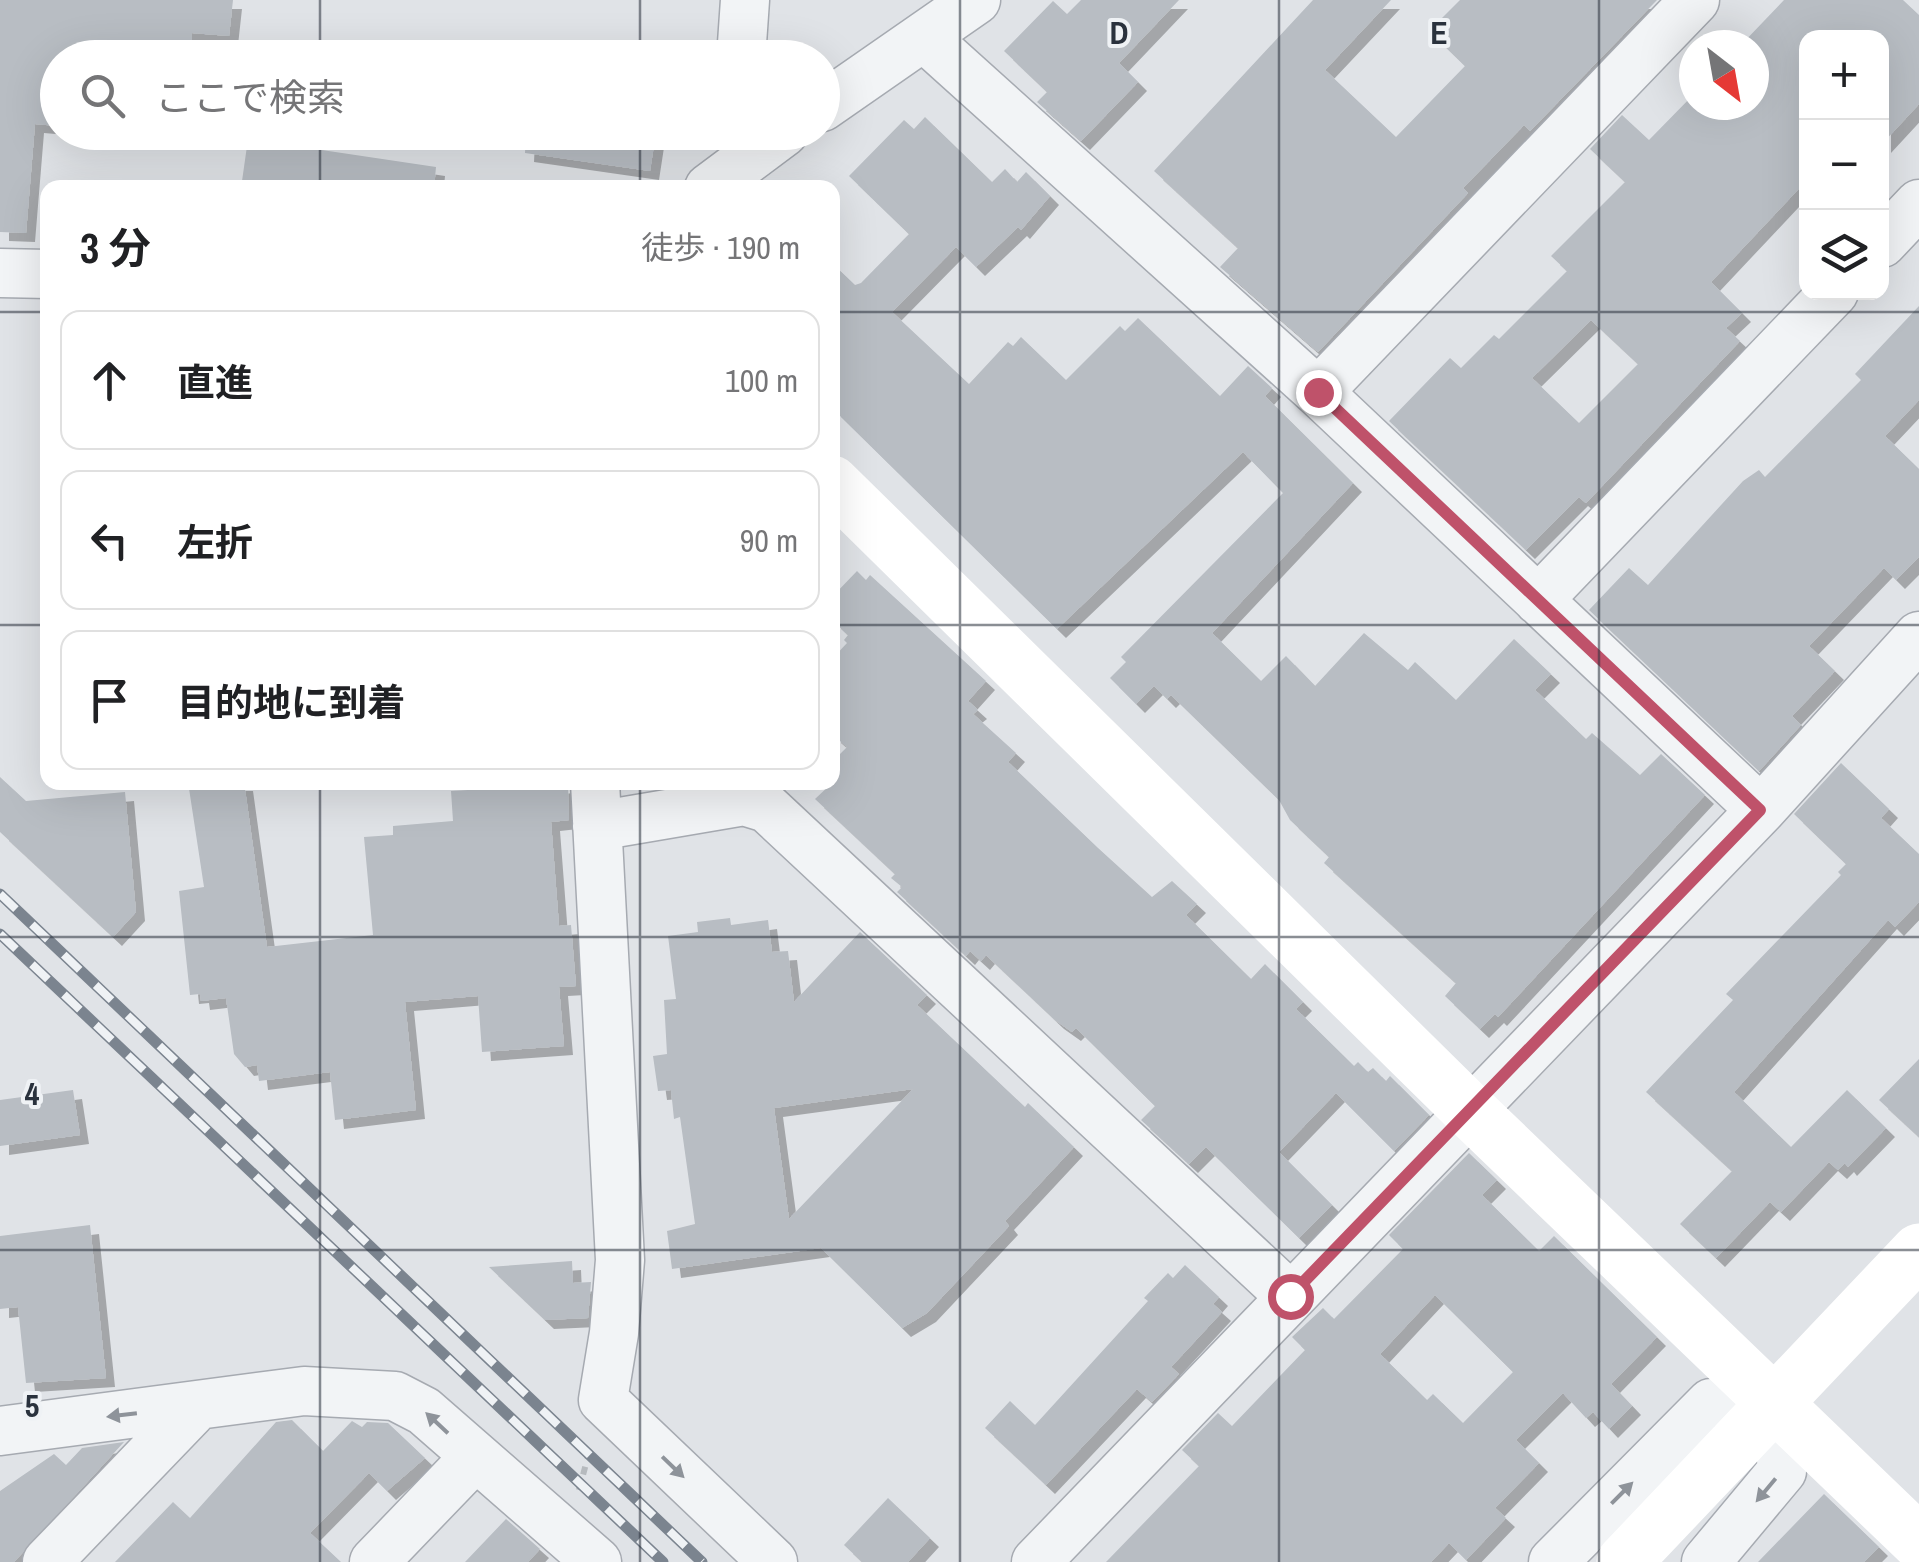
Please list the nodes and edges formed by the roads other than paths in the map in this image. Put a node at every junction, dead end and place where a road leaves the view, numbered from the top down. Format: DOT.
graph roads {
  1 [pos="745,0"];
  2 [pos="976,0"];
  3 [pos="1695,0"];
  4 [pos="925,38"];
  5 [pos="742,40"];
  6 [pos="840,95"];
  7 [pos="749,150"];
  8 [pos="726,162"];
  9 [pos="1919,204"];
  10 [pos="1889,236"];
  11 [pos="0,273"];
  12 [pos="40,274"];
  13 [pos="1826,300"];
  14 [pos="1318,392"];
  15 [pos="840,490"];
  16 [pos="1538,600"];
  17 [pos="1919,636"];
  18 [pos="596,804"];
  19 [pos="1760,810"];
  20 [pos="1468,1109"];
  21 [pos="1919,1251"];
  22 [pos="1290,1296"];
  23 [pos="1776,1402"];
  24 [pos="197,1406"];
  25 [pos="0,1430"];
  26 [pos="474,1458"];
  27 [pos="1919,1542"];
  28 [pos="580,1547"];
  29 [pos="47,1562"];
  30 [pos="374,1562"];
  31 [pos="773,1562"];
  32 [pos="1036,1562"];
  33 [pos="1553,1562"];
  34 [pos="1624,1562"];
  35 [pos="1706,1562"];
  1 -- 5 [label="street"];
  2 -- 4 [label="street"];
  3 -- 14 [label="street"];
  4 -- 6 [label="street"];
  4 -- 14 [label="street"];
  7 -- 8 [label="street"];
  9 -- 10 [label="street"];
  11 -- 12 [label="street"];
  13 -- 16 [label="street"];
  14 -- 16 [label="street"];
  15 -- 20 [label="street"];
  16 -- 19 [label="street"];
  17 -- 19 [label="street"];
  18 -- 22 [label="street"];
  18 -- 31 [label="street, one-way"];
  19 -- 20 [label="street"];
  20 -- 22 [label="street"];
  20 -- 23 [label="street"];
  21 -- 23 [label="street"];
  22 -- 32 [label="street"];
  23 -- 27 [label="street"];
  33 -- 23 [label="street, one-way"];
  23 -- 34 [label="street"];
  23 -- 35 [label="street, one-way"];
  24 -- 25 [label="street, one-way"];
  26 -- 24 [label="street, one-way"];
  24 -- 29 [label="street"];
  26 -- 28 [label="street"];
  26 -- 30 [label="street"];
}
